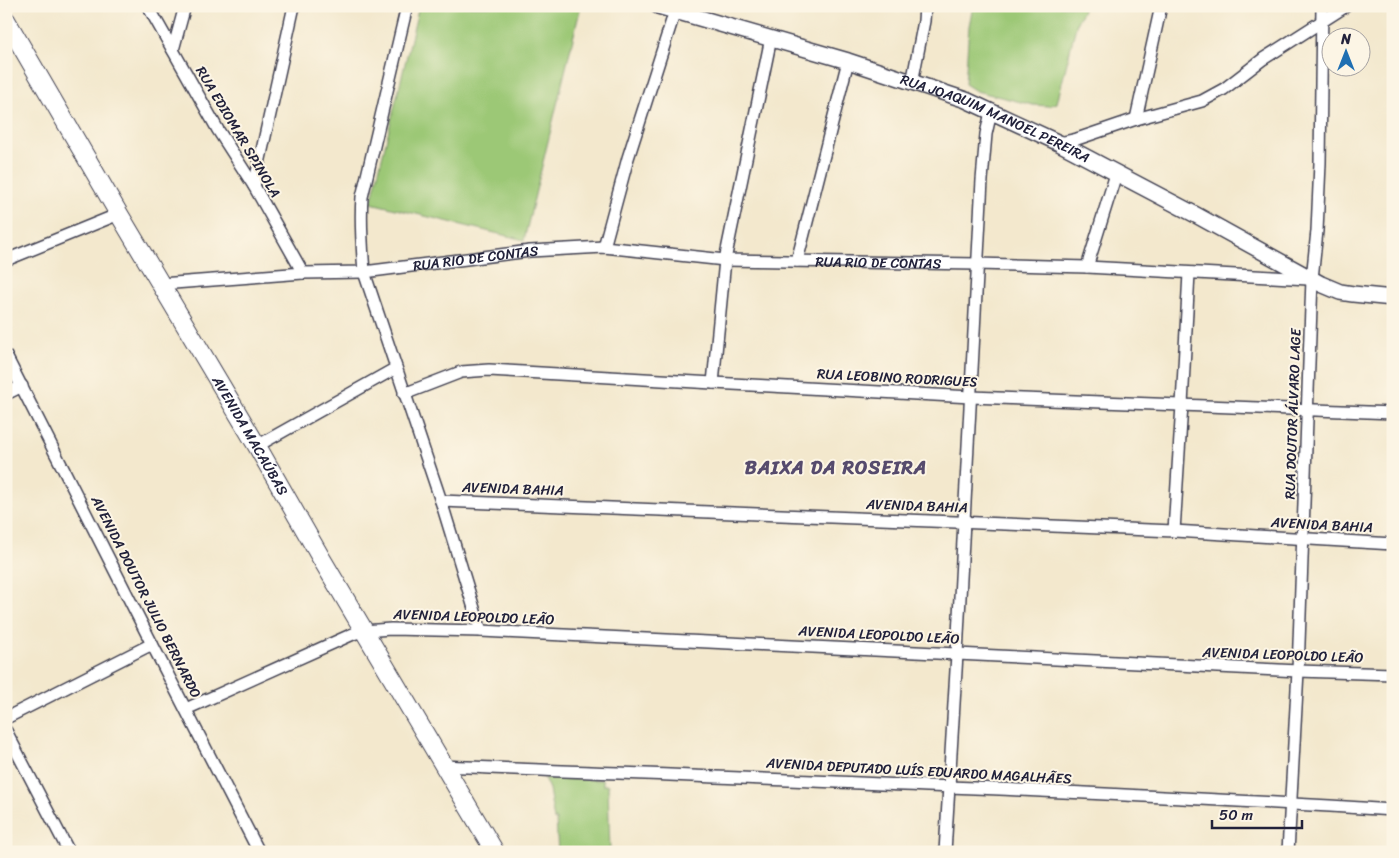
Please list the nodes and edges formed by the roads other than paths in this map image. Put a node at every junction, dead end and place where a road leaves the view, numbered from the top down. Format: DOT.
graph roads {
  1 [pos="148,6"];
  2 [pos="185,6"];
  3 [pos="294,6"];
  4 [pos="407,6"];
  5 [pos="658,6"];
  6 [pos="926,6"];
  7 [pos="1161,6"];
  8 [pos="1322,6"];
  9 [pos="1346,6"];
  10 [pos="675,11"];
  11 [pos="692,11"];
  12 [pos="6,20"];
  13 [pos="1322,21"];
  14 [pos="771,38"];
  15 [pos="173,50"];
  16 [pos="848,61"];
  17 [pos="912,83"];
  18 [pos="991,112"];
  19 [pos="1136,119"];
  20 [pos="1059,143"];
  21 [pos="1116,174"];
  22 [pos="254,186"];
  23 [pos="119,214"];
  24 [pos="604,247"];
  25 [pos="6,260"];
  26 [pos="725,260"];
  27 [pos="797,261"];
  28 [pos="978,264"];
  29 [pos="1087,267"];
  30 [pos="364,272"];
  31 [pos="303,273"];
  32 [pos="1188,273"];
  33 [pos="1312,279"];
  34 [pos="161,284"];
  35 [pos="1393,298"];
  36 [pos="6,356"];
  37 [pos="396,368"];
  38 [pos="713,384"];
  39 [pos="22,386"];
  40 [pos="6,394"];
  41 [pos="404,394"];
  42 [pos="971,397"];
  43 [pos="1182,405"];
  44 [pos="1308,410"];
  45 [pos="1393,413"];
  46 [pos="257,446"];
  47 [pos="441,501"];
  48 [pos="964,523"];
  49 [pos="1174,531"];
  50 [pos="1303,539"];
  51 [pos="1393,544"];
  52 [pos="363,631"];
  53 [pos="481,631"];
  54 [pos="152,644"];
  55 [pos="957,654"];
  56 [pos="1298,671"];
  57 [pos="1393,674"];
  58 [pos="186,709"];
  59 [pos="6,718"];
  60 [pos="6,731"];
  61 [pos="443,766"];
  62 [pos="948,787"];
  63 [pos="1291,803"];
  64 [pos="1393,810"];
  65 [pos="70,852"];
  66 [pos="259,852"];
  67 [pos="495,852"];
  68 [pos="945,852"];
  69 [pos="1288,852"];
  1 -- 15 [label="street, RUA EDIOMAR SPINOLA"];
  2 -- 15 [label="street"];
  3 -- 22 [label="street"];
  4 -- 30 [label="street"];
  5 -- 10 [label="street, RUA JOAQUIM MANOEL PEREIRA"];
  6 -- 17 [label="street"];
  7 -- 19 [label="street"];
  8 -- 13 [label="street, RUA DOUTOR ÁLVARO LAGE"];
  9 -- 13 [label="street"];
  10 -- 11 [label="street, RUA JOAQUIM MANOEL PEREIRA"];
  10 -- 24 [label="street"];
  11 -- 14 [label="street, RUA JOAQUIM MANOEL PEREIRA"];
  12 -- 23 [label="main road, AVENIDA MACAÚBAS"];
  13 -- 19 [label="street"];
  13 -- 33 [label="street, RUA DOUTOR ÁLVARO LAGE"];
  14 -- 16 [label="street, RUA JOAQUIM MANOEL PEREIRA"];
  14 -- 26 [label="street"];
  15 -- 22 [label="street, RUA EDIOMAR SPINOLA"];
  16 -- 17 [label="street, RUA JOAQUIM MANOEL PEREIRA"];
  16 -- 27 [label="street"];
  17 -- 18 [label="street, RUA JOAQUIM MANOEL PEREIRA"];
  18 -- 20 [label="street, RUA JOAQUIM MANOEL PEREIRA"];
  18 -- 28 [label="street"];
  19 -- 20 [label="street"];
  20 -- 21 [label="street, RUA JOAQUIM MANOEL PEREIRA"];
  21 -- 29 [label="street"];
  21 -- 33 [label="street, RUA JOAQUIM MANOEL PEREIRA"];
  22 -- 31 [label="street, RUA EDIOMAR SPINOLA"];
  23 -- 25 [label="street"];
  23 -- 34 [label="main road, AVENIDA MACAÚBAS"];
  24 -- 26 [label="street, RUA RIO DE CONTAS"];
  24 -- 30 [label="street, RUA RIO DE CONTAS"];
  26 -- 27 [label="street, RUA RIO DE CONTAS"];
  26 -- 38 [label="street"];
  27 -- 28 [label="street, RUA RIO DE CONTAS"];
  28 -- 29 [label="street, RUA RIO DE CONTAS"];
  28 -- 42 [label="street"];
  29 -- 32 [label="street, RUA RIO DE CONTAS"];
  30 -- 31 [label="street, RUA RIO DE CONTAS"];
  30 -- 37 [label="street"];
  31 -- 34 [label="street, RUA RIO DE CONTAS"];
  32 -- 33 [label="street, RUA RIO DE CONTAS"];
  32 -- 43 [label="street"];
  33 -- 35 [label="street, RUA RIO DE CONTAS"];
  33 -- 44 [label="street, RUA DOUTOR ÁLVARO LAGE"];
  34 -- 46 [label="main road, AVENIDA MACAÚBAS"];
  36 -- 39 [label="street, AVENIDA DOUTOR JULIO BERNARDO"];
  37 -- 41 [label="street"];
  37 -- 46 [label="street"];
  38 -- 41 [label="street, RUA LEOBINO RODRIGUES"];
  38 -- 42 [label="street, RUA LEOBINO RODRIGUES"];
  39 -- 40 [label="street"];
  39 -- 54 [label="street, AVENIDA DOUTOR JULIO BERNARDO"];
  41 -- 47 [label="street"];
  42 -- 43 [label="street, RUA LEOBINO RODRIGUES"];
  42 -- 48 [label="street"];
  43 -- 44 [label="street, RUA LEOBINO RODRIGUES"];
  43 -- 49 [label="street"];
  44 -- 45 [label="street, RUA LEOBINO RODRIGUES"];
  44 -- 50 [label="street, RUA DOUTOR ÁLVARO LAGE"];
  46 -- 52 [label="main road, AVENIDA MACAÚBAS"];
  47 -- 48 [label="street, AVENIDA BAHIA"];
  47 -- 53 [label="street"];
  48 -- 49 [label="street, AVENIDA BAHIA"];
  48 -- 55 [label="street"];
  49 -- 50 [label="street, AVENIDA BAHIA"];
  50 -- 51 [label="street, AVENIDA BAHIA"];
  50 -- 56 [label="street, RUA DOUTOR ÁLVARO LAGE"];
  52 -- 53 [label="street, AVENIDA LEOPOLDO LEÃO"];
  52 -- 58 [label="street, AVENIDA LEOPOLDO LEÃO"];
  52 -- 61 [label="main road, AVENIDA MACAÚBAS"];
  53 -- 55 [label="street, AVENIDA LEOPOLDO LEÃO"];
  54 -- 58 [label="street, AVENIDA DOUTOR JULIO BERNARDO"];
  54 -- 59 [label="street"];
  55 -- 56 [label="street, AVENIDA LEOPOLDO LEÃO"];
  55 -- 62 [label="street"];
  56 -- 57 [label="street, AVENIDA LEOPOLDO LEÃO"];
  56 -- 63 [label="street, RUA DOUTOR ÁLVARO LAGE"];
  58 -- 66 [label="street, AVENIDA DOUTOR JULIO BERNARDO"];
  60 -- 65 [label="street"];
  61 -- 62 [label="street, AVENIDA DEPUTADO LUÍS EDUARDO MAGALHÃES"];
  61 -- 67 [label="main road, AVENIDA MACAÚBAS"];
  62 -- 63 [label="street, AVENIDA DEPUTADO LUÍS EDUARDO MAGALHÃES"];
  62 -- 68 [label="street"];
  63 -- 64 [label="street, AVENIDA DEPUTADO LUÍS EDUARDO MAGALHÃES"];
  63 -- 69 [label="street, RUA DOUTOR ÁLVARO LAGE"];
}
